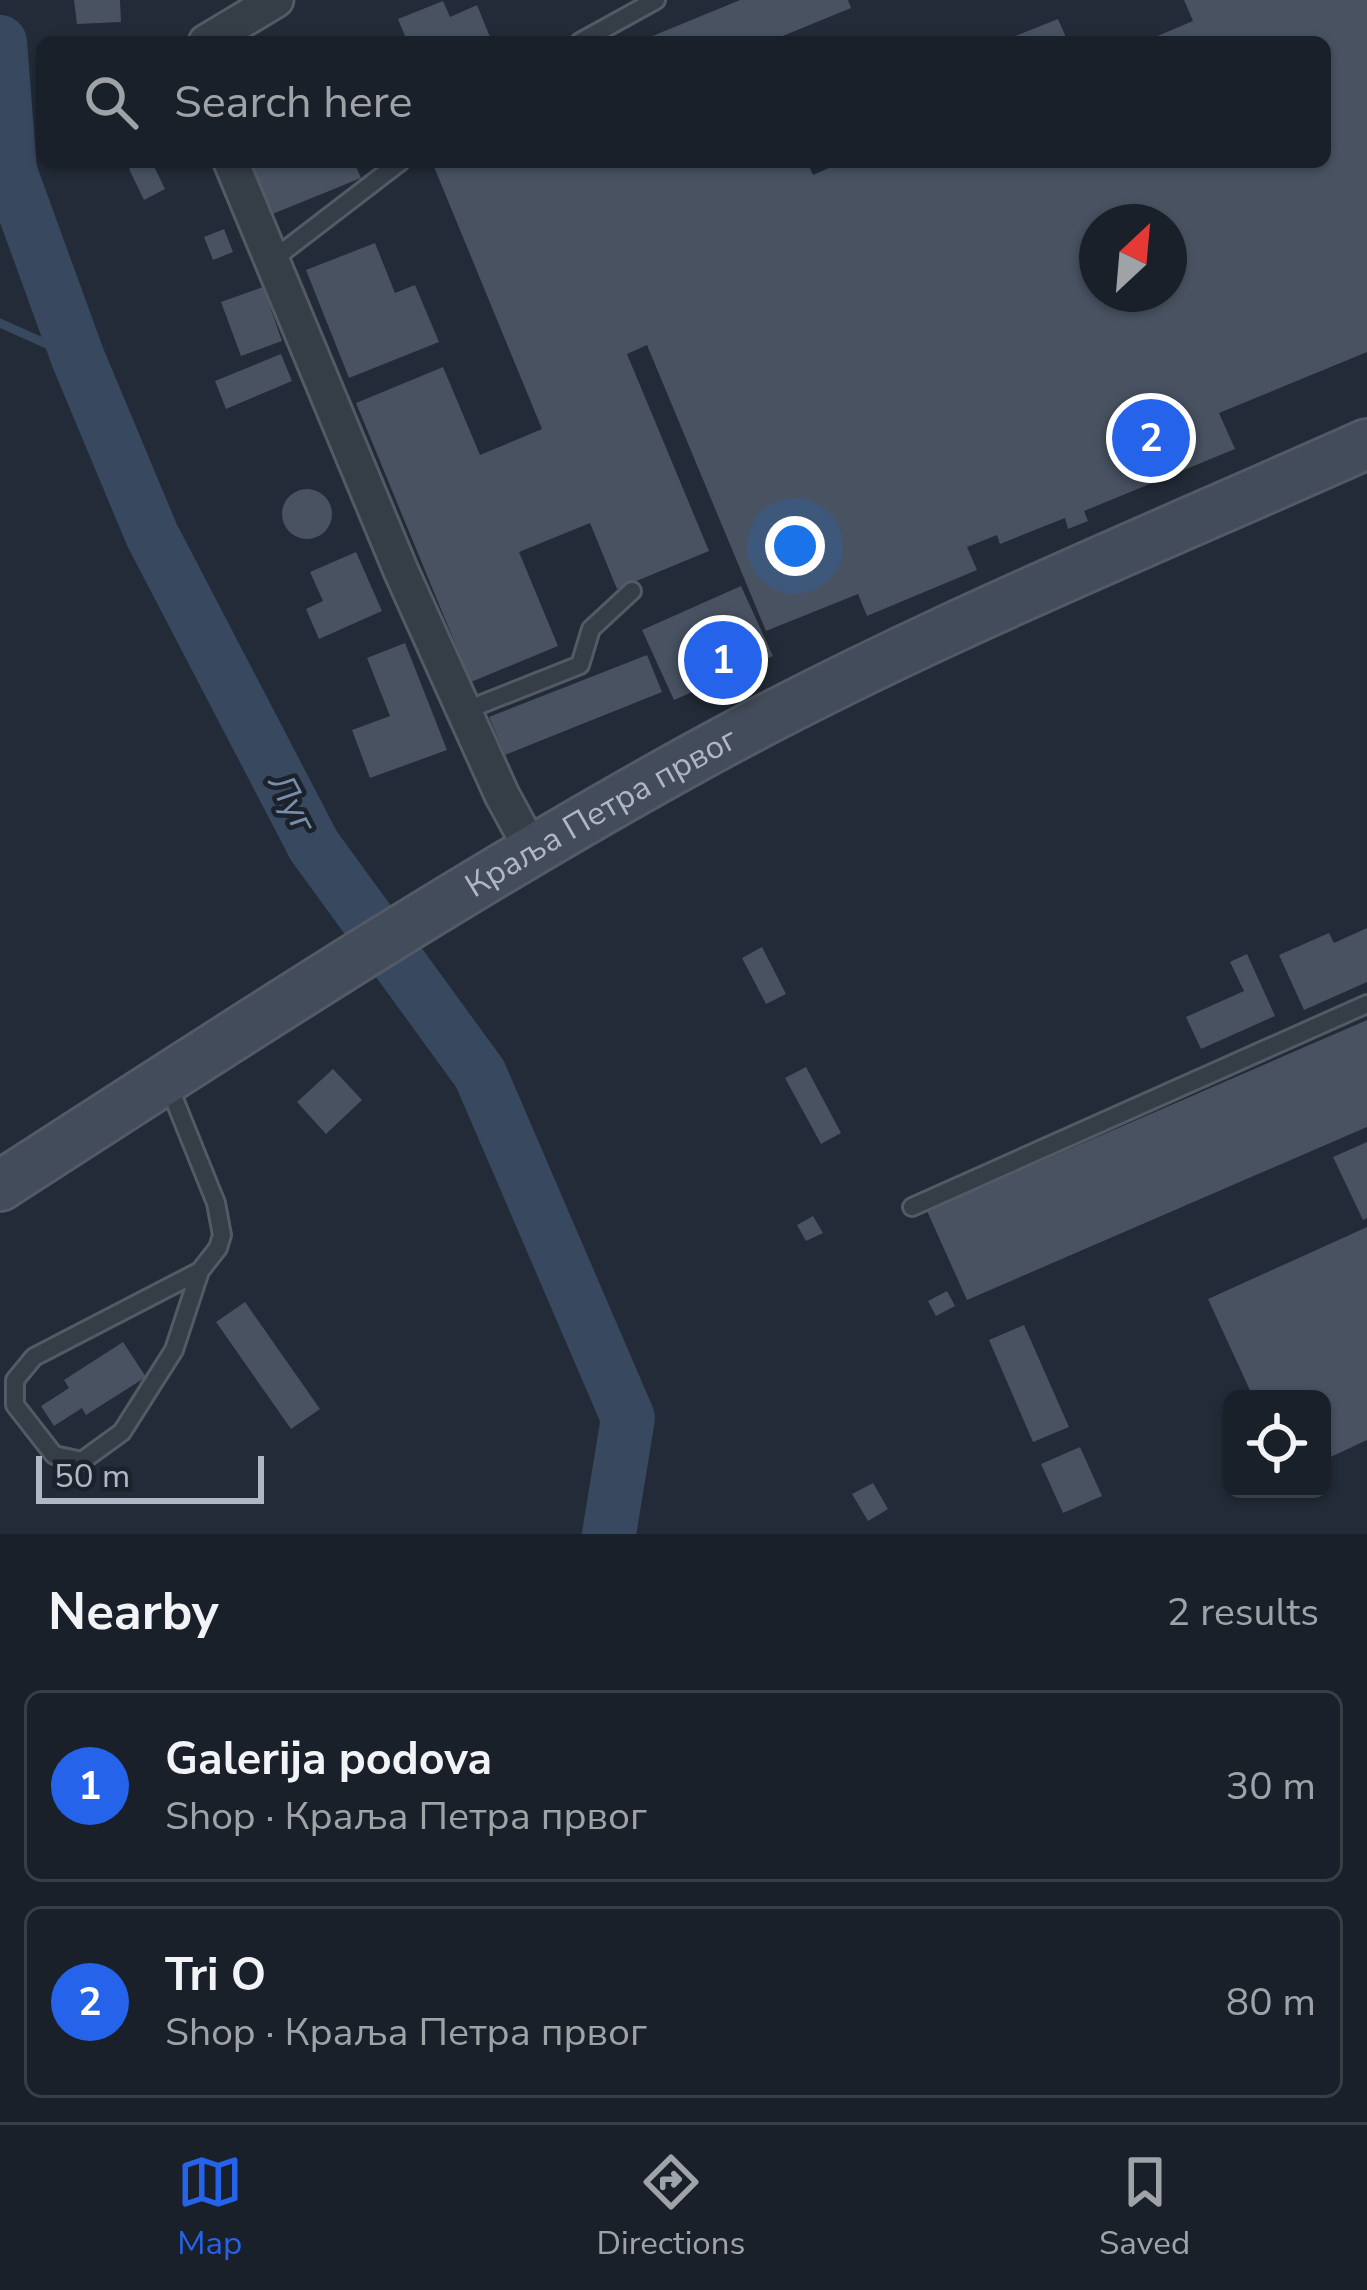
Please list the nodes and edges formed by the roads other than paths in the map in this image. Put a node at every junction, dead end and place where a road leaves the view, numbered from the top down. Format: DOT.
graph roads {
  1 [pos="276,0"];
  2 [pos="656,0"];
  3 [pos="216,36"];
  4 [pos="591,36"];
  5 [pos="233,168"];
  6 [pos="392,168"];
  7 [pos="271,260"];
  8 [pos="1367,445"];
  9 [pos="632,591"];
  10 [pos="464,711"];
  11 [pos="533,852"];
  12 [pos="1367,1004"];
  13 [pos="166,1081"];
  14 [pos="0,1186"];
  15 [pos="912,1207"];
  16 [pos="200,1271"];
  1 -- 3 [label="street"];
  2 -- 4 [label="lane"];
  5 -- 7 [label="street"];
  6 -- 7 [label="lane"];
  7 -- 10 [label="street"];
  8 -- 11 [label="main road, Краља Петра првог"];
  9 -- 10 [label="lane"];
  10 -- 11 [label="street"];
  11 -- 13 [label="main road, Краља Петра првог"];
  12 -- 15 [label="lane"];
  13 -- 14 [label="main road, Краља Петра првог"];
  13 -- 16 [label="lane"];
  16 -- 16 [label="lane"];
}
